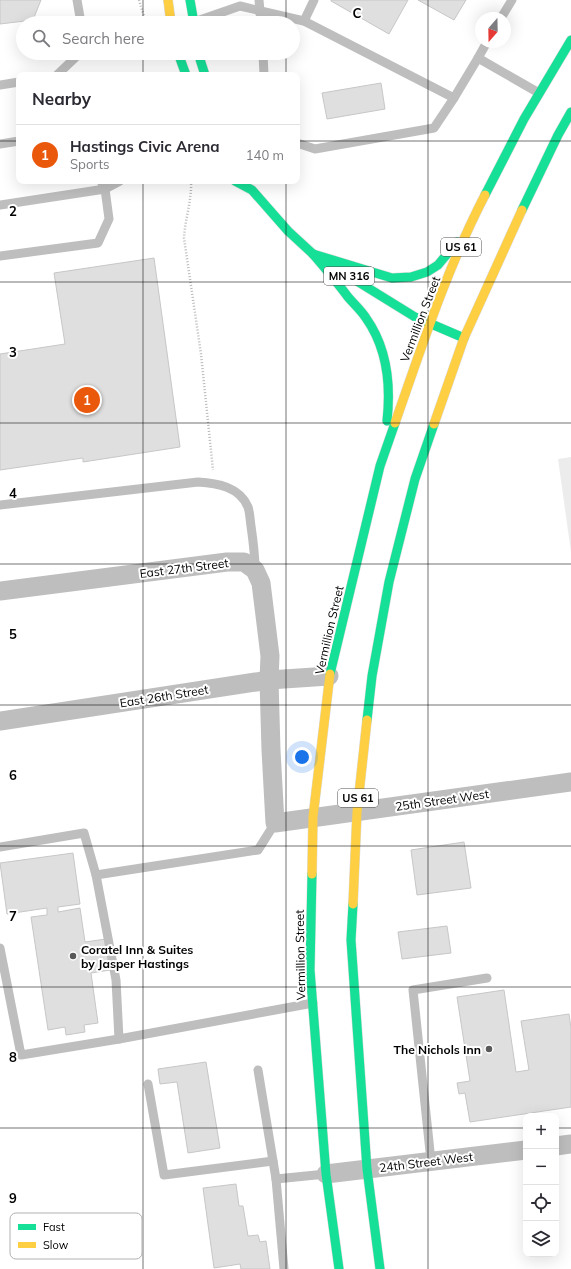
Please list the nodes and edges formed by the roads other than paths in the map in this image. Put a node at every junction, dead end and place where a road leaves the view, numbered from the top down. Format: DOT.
graph roads {
  1 [pos="77,0"];
  2 [pos="168,0"];
  3 [pos="190,0"];
  4 [pos="259,0"];
  5 [pos="314,0"];
  6 [pos="512,0"];
  7 [pos="260,11"];
  8 [pos="505,12"];
  9 [pos="80,16"];
  10 [pos="170,16"];
  11 [pos="193,16"];
  12 [pos="213,16"];
  13 [pos="260,16"];
  14 [pos="284,16"];
  15 [pos="300,19"];
  16 [pos="304,20"];
  17 [pos="571,40"];
  18 [pos="484,48"];
  19 [pos="478,58"];
  20 [pos="73,60"];
  21 [pos="181,60"];
  22 [pos="200,60"];
  23 [pos="263,60"];
  24 [pos="60,72"];
  25 [pos="185,72"];
  26 [pos="204,72"];
  27 [pos="264,72"];
  28 [pos="16,82"];
  29 [pos="0,85"];
  30 [pos="540,93"];
  31 [pos="454,98"];
  32 [pos="571,112"];
  33 [pos="16,141"];
  34 [pos="0,144"];
  35 [pos="300,144"];
  36 [pos="102,184"];
  37 [pos="114,184"];
  38 [pos="252,185"];
  39 [pos="105,189"];
  40 [pos="0,205"];
  41 [pos="473,218"];
  42 [pos="313,254"];
  43 [pos="0,256"];
  44 [pos="429,324"];
  45 [pos="464,338"];
  46 [pos="380,466"];
  47 [pos="0,505"];
  48 [pos="255,570"];
  49 [pos="0,591"];
  50 [pos="329,676"];
  51 [pos="269,680"];
  52 [pos="0,721"];
  53 [pos="571,782"];
  54 [pos="357,812"];
  55 [pos="313,816"];
  56 [pos="275,823"];
  57 [pos="0,847"];
  58 [pos="96,875"];
  59 [pos="0,948"];
  60 [pos="487,978"];
  61 [pos="313,1003"];
  62 [pos="119,1039"];
  63 [pos="258,1070"];
  64 [pos="148,1084"];
  65 [pos="571,1144"];
  66 [pos="559,1146"];
  67 [pos="523,1150"];
  68 [pos="273,1161"];
  69 [pos="432,1161"];
  70 [pos="366,1169"];
  71 [pos="326,1174"];
  72 [pos="276,1179"];
  73 [pos="284,1269"];
  74 [pos="339,1269"];
  75 [pos="380,1269"];
  1 -- 9 [label="lane"];
  2 -- 10 [label="main road"];
  3 -- 11 [label="main road"];
  4 -- 7 [label="lane"];
  5 -- 16 [label="lane"];
  6 -- 8 [label="lane"];
  7 -- 12 [label="lane"];
  7 -- 13 [label="lane"];
  7 -- 14 [label="lane"];
  15 -- 16 [label="lane"];
  16 -- 31 [label="lane"];
  17 -- 30 [label="main road, Vermillion Street / US 61"];
  18 -- 19 [label="lane"];
  19 -- 30 [label="lane"];
  19 -- 31 [label="lane"];
  20 -- 24 [label="lane"];
  21 -- 25 [label="main road"];
  22 -- 26 [label="main road"];
  23 -- 27 [label="lane"];
  28 -- 29 [label="lane"];
  30 -- 41 [label="main road, Vermillion Street / US 61"];
  31 -- 35 [label="lane"];
  32 -- 45 [label="main road, US 61"];
  33 -- 34 [label="lane"];
  36 -- 39 [label="lane"];
  37 -- 39 [label="lane"];
  38 -- 42 [label="main road, MN 316"];
  39 -- 40 [label="lane"];
  39 -- 43 [label="lane"];
  41 -- 42 [label="main road"];
  41 -- 44 [label="main road, Vermillion Street / US 61"];
  42 -- 44 [label="main road, MN 316"];
  42 -- 46 [label="main road"];
  44 -- 45 [label="main road, MN 316"];
  44 -- 46 [label="main road, Vermillion Street / US 61"];
  45 -- 54 [label="main road, US 61"];
  46 -- 50 [label="main road, Vermillion Street / US 61"];
  47 -- 48 [label="lane"];
  48 -- 49 [label="street, East 27th Street"];
  48 -- 51 [label="street"];
  50 -- 51 [label="street, East 26th Street"];
  50 -- 55 [label="main road, Vermillion Street / US 61"];
  51 -- 52 [label="street, East 26th Street"];
  51 -- 56 [label="street"];
  53 -- 54 [label="street, 25th Street West"];
  54 -- 55 [label="street, 25th Street West"];
  54 -- 70 [label="main road, US 61"];
  55 -- 56 [label="street, 25th Street West"];
  55 -- 61 [label="main road, Vermillion Street / US 61"];
  56 -- 58 [label="lane"];
  57 -- 58 [label="lane"];
  58 -- 62 [label="lane"];
  59 -- 62 [label="lane"];
  60 -- 69 [label="lane"];
  61 -- 62 [label="lane"];
  61 -- 71 [label="main road, Vermillion Street / US 61"];
  63 -- 68 [label="lane"];
  64 -- 68 [label="lane"];
  65 -- 66 [label="street"];
  67 -- 69 [label="street, 24th Street West"];
  68 -- 72 [label="lane"];
  69 -- 70 [label="street, 24th Street West"];
  70 -- 71 [label="street, 24th Street West"];
  70 -- 75 [label="main road, US 61"];
  71 -- 72 [label="lane"];
  71 -- 74 [label="main road, Vermillion Street / US 61"];
  72 -- 73 [label="lane"];
}
